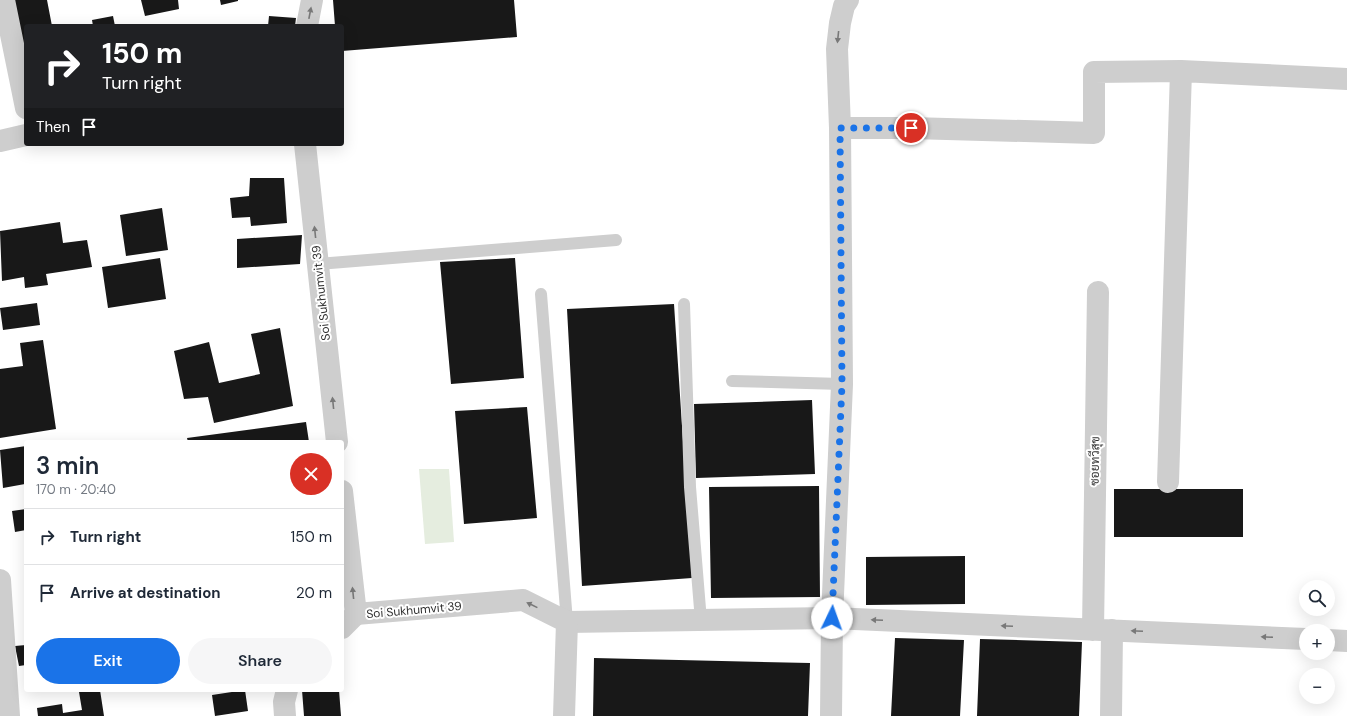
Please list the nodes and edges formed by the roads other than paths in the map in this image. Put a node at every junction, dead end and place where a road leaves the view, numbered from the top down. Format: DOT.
graph roads {
  1 [pos="4,0"];
  2 [pos="312,0"];
  3 [pos="848,0"];
  4 [pos="307,24"];
  5 [pos="7,45"];
  6 [pos="1181,71"];
  7 [pos="1347,80"];
  8 [pos="24,101"];
  9 [pos="840,128"];
  10 [pos="24,135"];
  11 [pos="0,141"];
  12 [pos="306,146"];
  13 [pos="616,240"];
  14 [pos="318,264"];
  15 [pos="1098,292"];
  16 [pos="542,294"];
  17 [pos="684,304"];
  18 [pos="732,381"];
  19 [pos="842,384"];
  20 [pos="337,440"];
  21 [pos="1168,482"];
  22 [pos="344,520"];
  23 [pos="0,587"];
  24 [pos="832,618"];
  25 [pos="349,621"];
  26 [pos="701,621"];
  27 [pos="567,622"];
  28 [pos="1102,630"];
  29 [pos="1299,639"];
  30 [pos="1335,640"];
  31 [pos="1347,641"];
  32 [pos="286,692"];
  33 [pos="9,716"];
  34 [pos="285,716"];
  35 [pos="564,716"];
  36 [pos="831,716"];
  37 [pos="1111,716"];
  1 -- 5 [label="street"];
  4 -- 2 [label="street, one-way"];
  3 -- 9 [label="street, one-way"];
  5 -- 8 [label="street"];
  6 -- 7 [label="street"];
  6 -- 9 [label="street"];
  6 -- 21 [label="street"];
  9 -- 19 [label="street"];
  10 -- 11 [label="street"];
  14 -- 12 [label="street, Soi Sukhumvit 39, one-way"];
  13 -- 14 [label="lane"];
  20 -- 14 [label="street, Soi Sukhumvit 39, one-way"];
  15 -- 28 [label="street, ซอยทวีสุข"];
  16 -- 27 [label="lane"];
  17 -- 26 [label="lane"];
  18 -- 19 [label="lane"];
  19 -- 24 [label="street"];
  25 -- 22 [label="street, Soi Sukhumvit 39, one-way"];
  23 -- 33 [label="street"];
  24 -- 26 [label="street"];
  28 -- 24 [label="street, one-way"];
  24 -- 36 [label="street"];
  27 -- 25 [label="street, Soi Sukhumvit 39, one-way"];
  26 -- 27 [label="street"];
  27 -- 35 [label="street"];
  29 -- 28 [label="street, one-way"];
  28 -- 37 [label="street, ซอยทวีสุข"];
  30 -- 31 [label="street"];
  32 -- 34 [label="street"];
}
